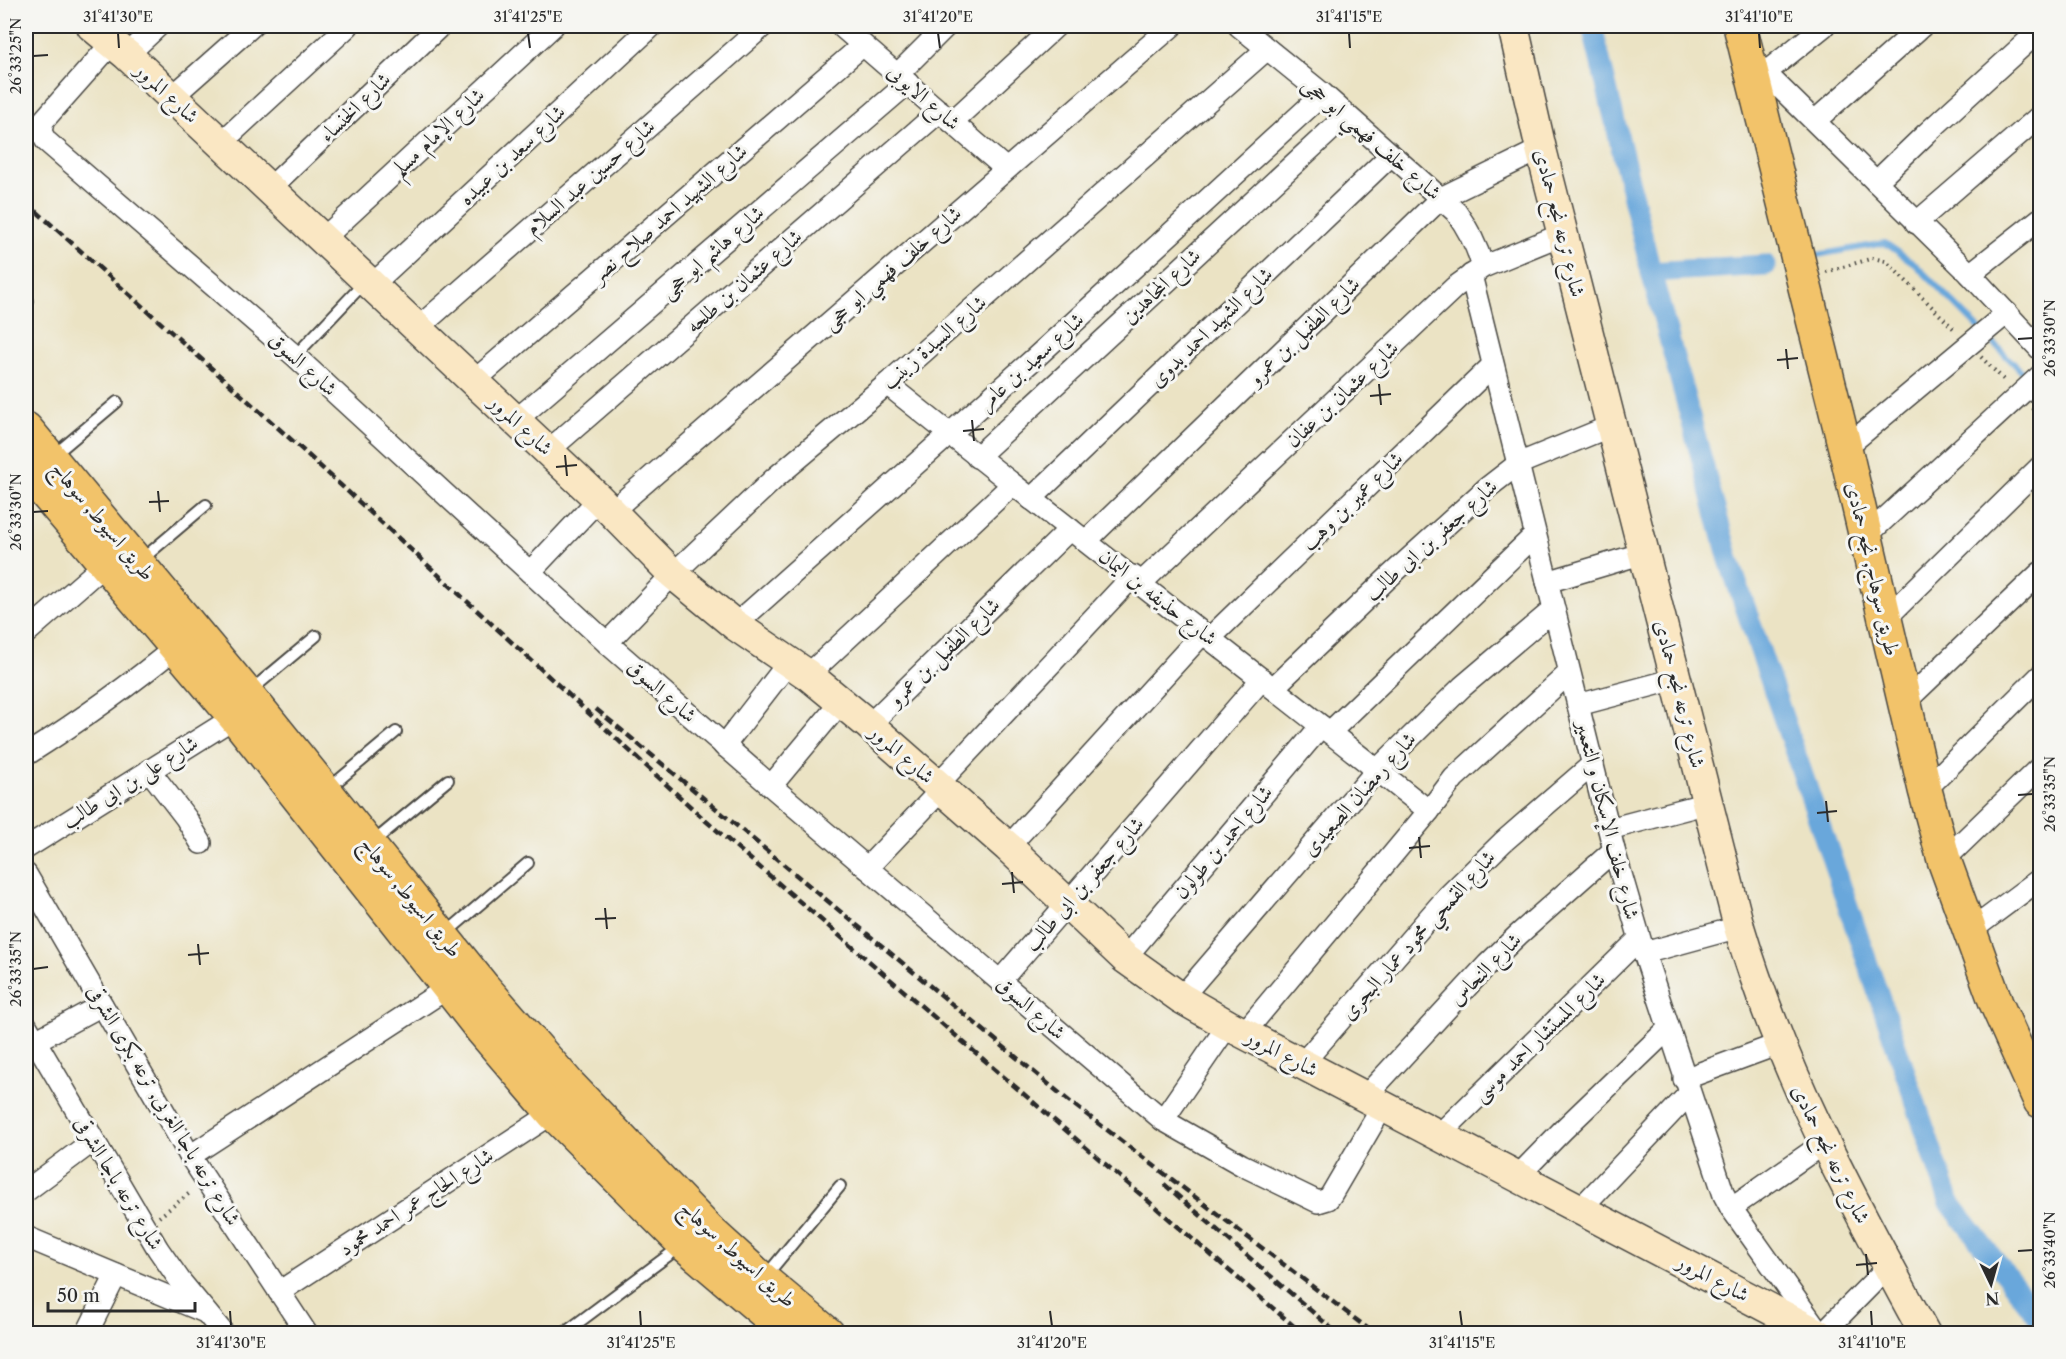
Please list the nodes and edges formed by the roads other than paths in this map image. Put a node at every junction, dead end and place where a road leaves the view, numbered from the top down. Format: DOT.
graph roads {
  1 [pos="158,26"];
  2 [pos="252,26"];
  3 [pos="348,26"];
  4 [pos="440,26"];
  5 [pos="553,26"];
  6 [pos="762,26"];
  7 [pos="843,26"];
  8 [pos="946,26"];
  9 [pos="1056,26"];
  10 [pos="1239,26"];
  11 [pos="1513,26"];
  12 [pos="1824,26"];
  13 [pos="1922,26"];
  14 [pos="641,29"];
  15 [pos="1158,29"];
  16 [pos="2040,30"];
  17 [pos="108,36"];
  18 [pos="863,45"];
  19 [pos="1267,49"];
  20 [pos="1751,51"];
  21 [pos="903,79"];
  22 [pos="1323,94"];
  23 [pos="172,97"];
  24 [pos="1346,116"];
  25 [pos="2040,116"];
  26 [pos="946,117"];
  27 [pos="1816,120"];
  28 [pos="220,142"];
  29 [pos="1541,149"];
  30 [pos="1391,155"];
  31 [pos="1006,169"];
  32 [pos="1876,182"];
  33 [pos="269,189"];
  34 [pos="1441,198"];
  35 [pos="2040,219"];
  36 [pos="1916,223"];
  37 [pos="1563,234"];
  38 [pos="324,239"];
  39 [pos="1477,271"];
  40 [pos="1970,274"];
  41 [pos="370,282"];
  42 [pos="2007,313"];
  43 [pos="418,328"];
  44 [pos="2040,349"];
  45 [pos="295,356"];
  46 [pos="1493,365"];
  47 [pos="2040,376"];
  48 [pos="474,381"];
  49 [pos="887,384"];
  50 [pos="117,402"];
  51 [pos="516,420"];
  52 [pos="1611,426"];
  53 [pos="26,429"];
  54 [pos="949,434"];
  55 [pos="1845,448"];
  56 [pos="548,451"];
  57 [pos="977,457"];
  58 [pos="38,464"];
  59 [pos="1518,464"];
  60 [pos="2040,467"];
  61 [pos="1012,485"];
  62 [pos="1031,499"];
  63 [pos="606,505"];
  64 [pos="206,506"];
  65 [pos="1078,535"];
  66 [pos="1534,536"];
  67 [pos="1866,536"];
  68 [pos="1644,553"];
  69 [pos="138,563"];
  70 [pos="105,564"];
  71 [pos="530,572"];
  72 [pos="2040,573"];
  73 [pos="673,574"];
  74 [pos="1137,580"];
  75 [pos="1547,582"];
  76 [pos="1554,609"];
  77 [pos="1885,619"];
  78 [pos="735,625"];
  79 [pos="26,633"];
  80 [pos="1207,635"];
  81 [pos="316,636"];
  82 [pos="607,643"];
  83 [pos="176,647"];
  84 [pos="798,669"];
  85 [pos="1569,673"];
  86 [pos="2040,676"];
  87 [pos="1676,679"];
  88 [pos="1268,683"];
  89 [pos="841,702"];
  90 [pos="1904,703"];
  91 [pos="241,705"];
  92 [pos="1578,705"];
  93 [pos="869,725"];
  94 [pos="1325,729"];
  95 [pos="396,732"];
  96 [pos="724,746"];
  97 [pos="26,755"];
  98 [pos="1593,764"];
  99 [pos="2040,766"];
  100 [pos="149,770"];
  101 [pos="1377,770"];
  102 [pos="448,780"];
  103 [pos="771,786"];
  104 [pos="939,787"];
  105 [pos="1925,790"];
  106 [pos="326,791"];
  107 [pos="1708,803"];
  108 [pos="1429,811"];
  109 [pos="1612,840"];
  110 [pos="201,843"];
  111 [pos="369,845"];
  112 [pos="26,848"];
  113 [pos="1008,848"];
  114 [pos="1944,860"];
  115 [pos="528,863"];
  116 [pos="867,868"];
  117 [pos="26,874"];
  118 [pos="2040,879"];
  119 [pos="1066,904"];
  120 [pos="1739,927"];
  121 [pos="1969,932"];
  122 [pos="442,936"];
  123 [pos="1641,946"];
  124 [pos="1125,958"];
  125 [pos="1000,981"];
  126 [pos="449,987"];
  127 [pos="1180,998"];
  128 [pos="102,1005"];
  129 [pos="1236,1029"];
  130 [pos="1668,1029"];
  131 [pos="28,1038"];
  132 [pos="1779,1044"];
  133 [pos="1302,1064"];
  134 [pos="1687,1086"];
  135 [pos="1374,1101"];
  136 [pos="2040,1101"];
  137 [pos="553,1113"];
  138 [pos="1163,1120"];
  139 [pos="588,1127"];
  140 [pos="1439,1135"];
  141 [pos="93,1141"];
  142 [pos="1824,1143"];
  143 [pos="190,1155"];
  144 [pos="636,1176"];
  145 [pos="1518,1176"];
  146 [pos="840,1186"];
  147 [pos="26,1191"];
  148 [pos="1731,1208"];
  149 [pos="1580,1209"];
  150 [pos="26,1237"];
  151 [pos="684,1244"];
  152 [pos="1888,1267"];
  153 [pos="116,1275"];
  154 [pos="762,1279"];
  155 [pos="279,1292"];
  156 [pos="208,1313"];
  157 [pos="773,1329"];
  158 [pos="88,1331"];
  159 [pos="224,1334"];
  160 [pos="307,1334"];
  161 [pos="563,1334"];
  162 [pos="828,1334"];
  163 [pos="1820,1334"];
  164 [pos="1925,1334"];
  1 -- 17 [label="street"];
  2 -- 23 [label="street"];
  3 -- 28 [label="street"];
  4 -- 33 [label="street, شارع الخنساء"];
  5 -- 38 [label="street, شارع الإمام مسلم"];
  6 -- 43 [label="street, شارع حسين عبد السلام"];
  7 -- 18 [label="street, شارع الايوبى"];
  8 -- 21 [label="street, شارع هاشم ابو حجى"];
  9 -- 26 [label="street, شارع عثمان بن طلحه"];
  10 -- 19 [label="street, شارع خلف فهمي ابو حجى"];
  11 -- 29 [label="street, شارع ترعه نجع حمادى"];
  12 -- 20 [label="street"];
  13 -- 27 [label="street"];
  14 -- 41 [label="street, شارع سعد بن عبيده"];
  15 -- 31 [label="street, شارع خلف فهمي ابو حجى"];
  16 -- 32 [label="street"];
  17 -- 23 [label="street, شارع المرور"];
  17 -- 45 [label="street, شارع السوق"];
  18 -- 21 [label="street, شارع الايوبى"];
  18 -- 48 [label="street, شارع الشهيد احمد صلاح نصر"];
  19 -- 22 [label="street, شارع خلف فهمي ابو حجى"];
  19 -- 49 [label="street, شارع السيدة زينب"];
  20 -- 27 [label="street"];
  20 -- 55 [label="main road, طريق سوهاج, نجع حمادى"];
  21 -- 26 [label="street, شارع الايوبى"];
  21 -- 51 [label="street, شارع هاشم ابو حجى"];
  22 -- 24 [label="street, شارع خلف فهمي ابو حجى"];
  22 -- 54 [label="street, شارع سعيد بن عامر"];
  23 -- 28 [label="street, شارع المرور"];
  24 -- 30 [label="street, شارع خلف فهمي ابو حجى"];
  24 -- 57 [label="street, شارع المجاهدين"];
  25 -- 36 [label="street"];
  26 -- 31 [label="street, شارع الايوبى"];
  26 -- 56 [label="street, شارع عثمان بن طلحه"];
  27 -- 32 [label="street"];
  28 -- 33 [label="street, شارع المرور"];
  29 -- 34 [label="street, شارع الطفيل بن عمرو"];
  29 -- 37 [label="street, شارع ترعه نجع حمادى"];
  30 -- 34 [label="street, شارع خلف فهمي ابو حجى"];
  30 -- 62 [label="street, شارع الشهيد احمد بدوى"];
  31 -- 63 [label="street, شارع خلف فهمي ابو حجى"];
  32 -- 36 [label="street"];
  33 -- 38 [label="street, شارع المرور"];
  34 -- 39 [label="street, شارع خلف فهمي ابو حجى"];
  34 -- 65 [label="street, شارع الطفيل بن عمرو"];
  35 -- 40 [label="street"];
  36 -- 40 [label="street"];
  37 -- 39 [label="street, شارع عثمان بن عفان"];
  37 -- 52 [label="street, شارع ترعه نجع حمادى"];
  38 -- 41 [label="street, شارع المرور"];
  39 -- 46 [label="street, شارع خلف الإسكان و التعمير"];
  39 -- 74 [label="street, شارع عثمان بن عفان"];
  40 -- 42 [label="street"];
  41 -- 43 [label="street, شارع المرور"];
  41 -- 45 [label="lane"];
  42 -- 44 [label="street"];
  42 -- 55 [label="street"];
  43 -- 48 [label="street, شارع المرور"];
  45 -- 71 [label="street, شارع السوق"];
  46 -- 59 [label="street, شارع خلف الإسكان و التعمير"];
  46 -- 80 [label="street, شارع عمير بن وهب"];
  47 -- 67 [label="street"];
  48 -- 51 [label="street, شارع المرور"];
  49 -- 54 [label="street, شارع حذيفه بن اليمان"];
  49 -- 73 [label="street, شارع السيدة زينب"];
  50 -- 58 [label="lane"];
  51 -- 56 [label="street, شارع المرور"];
  52 -- 59 [label="street, شارع جعفر بن ابى طالب"];
  52 -- 68 [label="street, شارع ترعه نجع حمادى"];
  53 -- 58 [label="main road, طريق اسيوط, سوهاج"];
  54 -- 57 [label="street, شارع حذيفه بن اليمان"];
  54 -- 78 [label="street, شارع سعيد بن عامر"];
  55 -- 67 [label="main road, طريق سوهاج, نجع حمادى"];
  56 -- 63 [label="street, شارع المرور"];
  57 -- 61 [label="street, شارع حذيفه بن اليمان"];
  58 -- 69 [label="main road, طريق اسيوط, سوهاج"];
  58 -- 70 [label="main road, طريق اسيوط, سوهاج"];
  59 -- 66 [label="street, شارع خلف الإسكان و التعمير"];
  59 -- 88 [label="street, شارع جعفر بن ابى طالب"];
  60 -- 77 [label="street"];
  61 -- 62 [label="street, شارع حذيفه بن اليمان"];
  61 -- 84 [label="street"];
  62 -- 65 [label="street, شارع حذيفه بن اليمان"];
  63 -- 71 [label="street, شارع خلف فهمي ابو حجى"];
  63 -- 73 [label="street, شارع المرور"];
  64 -- 69 [label="lane"];
  65 -- 74 [label="street, شارع حذيفه بن اليمان"];
  65 -- 93 [label="street, شارع الطفيل بن عمرو"];
  66 -- 75 [label="street, شارع خلف الإسكان و التعمير"];
  66 -- 94 [label="street, شارع احمد بن طولون"];
  67 -- 77 [label="main road, طريق سوهاج, نجع حمادى"];
  68 -- 75 [label="street"];
  68 -- 87 [label="street, شارع ترعه نجع حمادى"];
  69 -- 91 [label="main road, طريق اسيوط, سوهاج"];
  70 -- 79 [label="street"];
  70 -- 83 [label="main road, طريق اسيوط, سوهاج"];
  71 -- 82 [label="street, شارع السوق"];
  72 -- 90 [label="street"];
  73 -- 78 [label="street, شارع المرور"];
  73 -- 82 [label="street, شارع السيدة زينب"];
  74 -- 80 [label="street, شارع حذيفه بن اليمان"];
  74 -- 104 [label="street, شارع عثمان بن عفان"];
  75 -- 76 [label="street, شارع خلف الإسكان و التعمير"];
  76 -- 85 [label="street, شارع خلف الإسكان و التعمير"];
  76 -- 101 [label="street, شارع رمضان الصعيدى"];
  77 -- 90 [label="main road, طريق سوهاج, نجع حمادى"];
  78 -- 84 [label="street, شارع المرور"];
  80 -- 88 [label="street, شارع حذيفه بن اليمان"];
  80 -- 113 [label="street, شارع عمير بن وهب"];
  81 -- 91 [label="lane"];
  82 -- 96 [label="street, شارع السوق"];
  83 -- 91 [label="main road, طريق اسيوط, سوهاج"];
  83 -- 97 [label="street"];
  84 -- 89 [label="street, شارع المرور"];
  84 -- 96 [label="street"];
  85 -- 92 [label="street, شارع خلف الإسكان و التعمير"];
  85 -- 108 [label="street"];
  86 -- 105 [label="street"];
  87 -- 92 [label="street"];
  87 -- 107 [label="street, شارع ترعه نجع حمادى"];
  88 -- 94 [label="street, شارع حذيفه بن اليمان"];
  88 -- 119 [label="street, شارع جعفر بن ابى طالب"];
  89 -- 93 [label="street, شارع المرور"];
  89 -- 103 [label="street"];
  90 -- 105 [label="main road, طريق سوهاج, نجع حمادى"];
  91 -- 100 [label="street, شارع على بن ابى طالب"];
  91 -- 106 [label="main road, طريق اسيوط, سوهاج"];
  91 -- 126 [label="main road, طريق اسيوط, سوهاج"];
  92 -- 98 [label="street, شارع خلف الإسكان و التعمير"];
  93 -- 104 [label="street, شارع المرور"];
  94 -- 101 [label="street, شارع حذيفه بن اليمان"];
  94 -- 124 [label="street, شارع احمد بن طولون"];
  95 -- 106 [label="lane"];
  96 -- 103 [label="street, شارع السوق"];
  98 -- 109 [label="street, شارع خلف الإسكان و التعمير"];
  98 -- 133 [label="street, شارع القمحي محمود عمار البحرى"];
  99 -- 114 [label="street"];
  100 -- 110 [label="street"];
  100 -- 112 [label="street, شارع على بن ابى طالب"];
  101 -- 108 [label="street, شارع حذيفه بن اليمان"];
  101 -- 127 [label="street, شارع رمضان الصعيدى"];
  102 -- 111 [label="lane"];
  103 -- 116 [label="street, شارع السوق"];
  104 -- 113 [label="street, شارع المرور"];
  104 -- 116 [label="street, شارع عثمان بن عفان"];
  105 -- 114 [label="main road, طريق سوهاج, نجع حمادى"];
  106 -- 111 [label="main road, طريق اسيوط, سوهاج"];
  107 -- 109 [label="street"];
  107 -- 120 [label="street, شارع ترعه نجع حمادى"];
  108 -- 129 [label="street"];
  109 -- 123 [label="street, شارع خلف الإسكان و التعمير"];
  109 -- 135 [label="street, شارع النحاس"];
  111 -- 122 [label="main road, طريق اسيوط, سوهاج"];
  113 -- 119 [label="street, شارع المرور"];
  114 -- 121 [label="main road, طريق سوهاج, نجع حمادى"];
  115 -- 122 [label="lane"];
  116 -- 125 [label="street, شارع السوق"];
  117 -- 128 [label="street, شارع ترعه باجا الغربى, ترعه بكرى الشرقى"];
  118 -- 121 [label="street"];
  119 -- 124 [label="street, شارع المرور"];
  119 -- 125 [label="street, شارع جعفر بن ابى طالب"];
  120 -- 123 [label="street"];
  120 -- 132 [label="street, شارع ترعه نجع حمادى"];
  121 -- 136 [label="main road, طريق سوهاج, نجع حمادى"];
  122 -- 139 [label="main road, طريق اسيوط, سوهاج"];
  123 -- 130 [label="street, شارع خلف الإسكان و التعمير"];
  123 -- 140 [label="street, شارع المستشار احمد موسى"];
  124 -- 127 [label="street, شارع المرور"];
  125 -- 138 [label="street, شارع السوق"];
  126 -- 137 [label="main road, طريق اسيوط, سوهاج"];
  126 -- 143 [label="street"];
  127 -- 129 [label="street, شارع المرور"];
  128 -- 131 [label="street"];
  128 -- 143 [label="street, شارع ترعه باجا الغربى, ترعه بكرى الشرقى"];
  129 -- 133 [label="street, شارع المرور"];
  129 -- 138 [label="street"];
  130 -- 134 [label="street, شارع خلف الإسكان و التعمير"];
  130 -- 145 [label="street"];
  131 -- 141 [label="street, شارع ترعه باجا الشرقى"];
  132 -- 134 [label="street"];
  132 -- 142 [label="street, شارع ترعه نجع حمادى"];
  133 -- 135 [label="street, شارع المرور"];
  134 -- 148 [label="street, شارع خلف الإسكان و التعمير"];
  134 -- 149 [label="street"];
  135 -- 138 [label="street, شارع السوق"];
  135 -- 140 [label="street, شارع المرور"];
  137 -- 139 [label="main road, طريق اسيوط, سوهاج"];
  137 -- 155 [label="street, شارع الحاج عمر احمد محمود"];
  139 -- 144 [label="main road, طريق اسيوط, سوهاج"];
  140 -- 145 [label="street, شارع المرور"];
  141 -- 147 [label="street"];
  141 -- 156 [label="street, شارع ترعه باجا الشرقى"];
  142 -- 148 [label="street"];
  142 -- 152 [label="street, شارع ترعه نجع حمادى"];
  143 -- 155 [label="street, شارع ترعه باجا الغربى, ترعه بكرى الشرقى"];
  144 -- 151 [label="main road, طريق اسيوط, سوهاج"];
  144 -- 154 [label="main road, طريق اسيوط, سوهاج"];
  145 -- 149 [label="street, شارع المرور"];
  146 -- 154 [label="lane"];
  148 -- 163 [label="street, شارع خلف الإسكان و التعمير"];
  149 -- 163 [label="street, شارع المرور"];
  150 -- 153 [label="street"];
  151 -- 157 [label="main road, طريق اسيوط, سوهاج"];
  151 -- 161 [label="lane"];
  152 -- 163 [label="street"];
  152 -- 164 [label="street, شارع ترعه نجع حمادى"];
  153 -- 156 [label="street"];
  153 -- 158 [label="street"];
  154 -- 162 [label="main road, طريق اسيوط, سوهاج"];
  155 -- 160 [label="street, شارع ترعه باجا الغربى, ترعه بكرى الشرقى"];
  156 -- 159 [label="street, شارع ترعه باجا الشرقى"];
}
